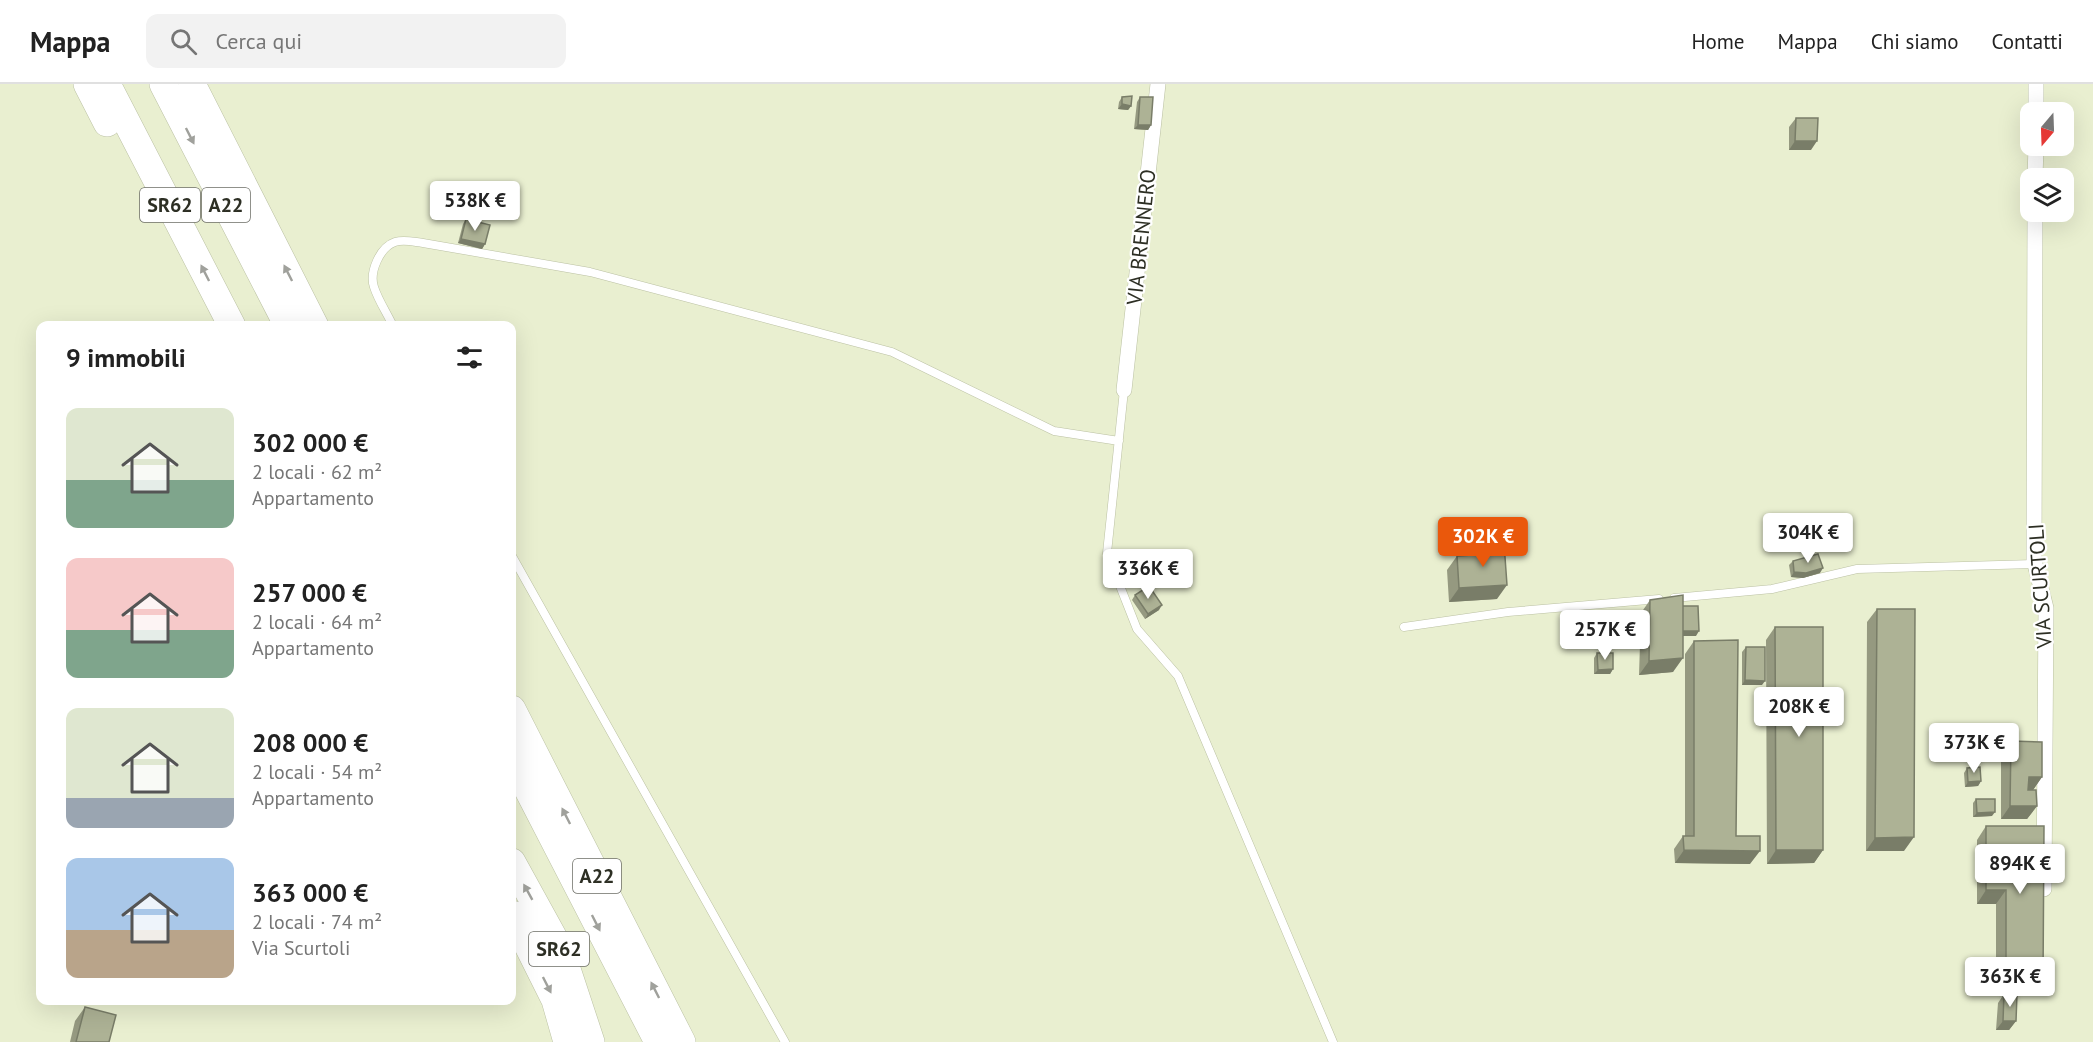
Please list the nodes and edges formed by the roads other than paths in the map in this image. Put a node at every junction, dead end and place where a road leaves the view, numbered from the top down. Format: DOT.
graph roads {
  1 [pos="87,84"];
  2 [pos="108,84"];
  3 [pos="164,84"];
  4 [pos="192,84"];
  5 [pos="1158,84"];
  6 [pos="2036,84"];
  7 [pos="2036,102"];
  8 [pos="2035,222"];
  9 [pos="208,321"];
  10 [pos="229,321"];
  11 [pos="285,321"];
  12 [pos="312,321"];
  13 [pos="390,321"];
  14 [pos="1124,390"];
  15 [pos="1119,441"];
  16 [pos="516,563"];
  17 [pos="2035,564"];
  18 [pos="1404,627"];
  19 [pos="516,717"];
  20 [pos="516,767"];
  21 [pos="516,869"];
  22 [pos="2044,889"];
  23 [pos="516,922"];
  24 [pos="561,951"];
  25 [pos="567,1042"];
  26 [pos="591,1042"];
  27 [pos="605,1042"];
  28 [pos="658,1042"];
  29 [pos="682,1042"];
  30 [pos="785,1042"];
  31 [pos="1333,1042"];
  1 -- 9 [label="highway, SR62"];
  10 -- 2 [label="highway, SR62, one-way"];
  3 -- 11 [label="highway, A22, one-way"];
  12 -- 4 [label="highway, A22, one-way"];
  5 -- 14 [label="street, VIA BRENNERO"];
  6 -- 7 [label="street"];
  8 -- 17 [label="street, VIA SCURTOLI"];
  13 -- 15 [label="lane"];
  14 -- 15 [label="lane"];
  15 -- 31 [label="lane"];
  16 -- 30 [label="lane"];
  17 -- 18 [label="lane"];
  17 -- 22 [label="street, VIA SCURTOLI"];
  29 -- 19 [label="highway, A22, one-way"];
  20 -- 28 [label="highway, A22, one-way"];
  24 -- 21 [label="highway, SR62, one-way"];
  23 -- 25 [label="highway, SR62, one-way"];
  24 -- 26 [label="highway, SR62"];
  24 -- 27 [label="highway"];
}
